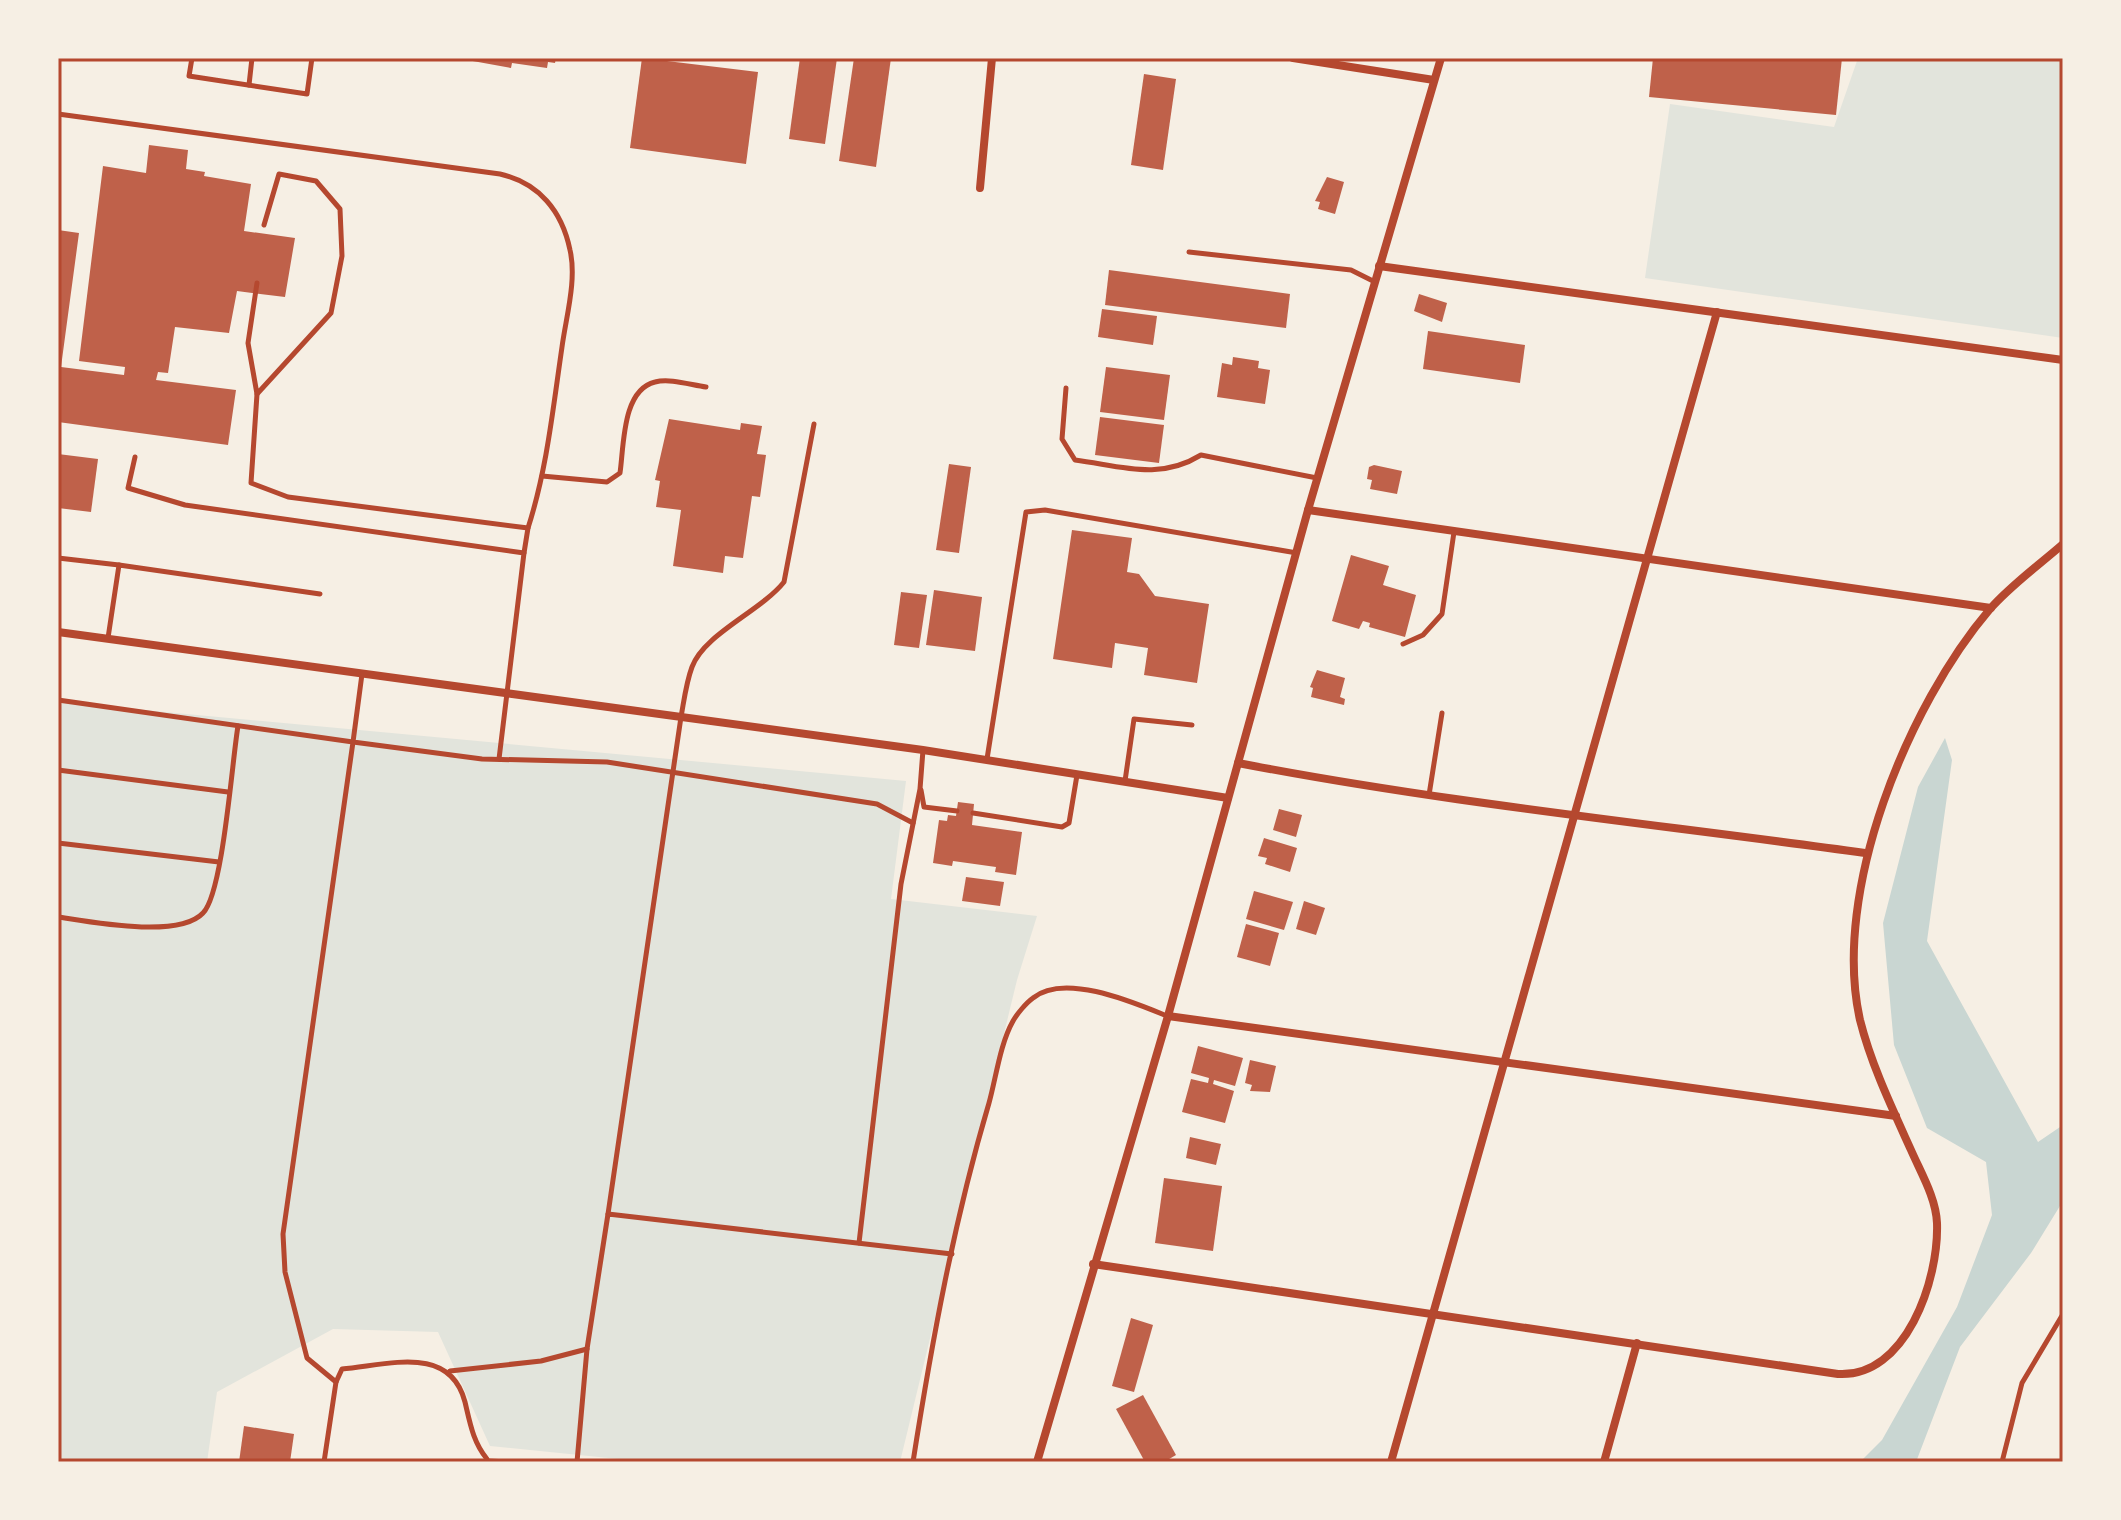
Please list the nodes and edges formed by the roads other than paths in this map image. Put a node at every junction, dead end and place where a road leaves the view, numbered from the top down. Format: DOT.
graph roads {
  1 [pos="192,58"];
  2 [pos="252,58"];
  3 [pos="312,58"];
  4 [pos="992,58"];
  5 [pos="1293,58"];
  6 [pos="1441,58"];
  7 [pos="1434,80"];
  8 [pos="249,85"];
  9 [pos="58,114"];
  10 [pos="980,188"];
  11 [pos="264,225"];
  12 [pos="1189,252"];
  13 [pos="1379,266"];
  14 [pos="1375,282"];
  15 [pos="257,283"];
  16 [pos="1717,312"];
  17 [pos="2063,360"];
  18 [pos="706,387"];
  19 [pos="1066,388"];
  20 [pos="257,394"];
  21 [pos="814,424"];
  22 [pos="135,457"];
  23 [pos="542,476"];
  24 [pos="1318,478"];
  25 [pos="1308,510"];
  26 [pos="528,528"];
  27 [pos="1454,532"];
  28 [pos="2063,544"];
  29 [pos="524,553"];
  30 [pos="1297,553"];
  31 [pos="58,558"];
  32 [pos="1647,560"];
  33 [pos="119,565"];
  34 [pos="320,594"];
  35 [pos="1991,608"];
  36 [pos="58,632"];
  37 [pos="108,639"];
  38 [pos="1403,644"];
  39 [pos="363,673"];
  40 [pos="508,693"];
  41 [pos="58,700"];
  42 [pos="1442,713"];
  43 [pos="681,717"];
  44 [pos="1192,725"];
  45 [pos="238,726"];
  46 [pos="353,742"];
  47 [pos="923,750"];
  48 [pos="499,759"];
  49 [pos="987,760"];
  50 [pos="1238,763"];
  51 [pos="58,770"];
  52 [pos="673,771"];
  53 [pos="1077,775"];
  54 [pos="1125,782"];
  55 [pos="920,789"];
  56 [pos="228,792"];
  57 [pos="1429,796"];
  58 [pos="1228,798"];
  59 [pos="957,811"];
  60 [pos="1576,812"];
  61 [pos="973,813"];
  62 [pos="913,823"];
  63 [pos="58,843"];
  64 [pos="1865,853"];
  65 [pos="219,862"];
  66 [pos="58,917"];
  67 [pos="1168,1016"];
  68 [pos="1502,1061"];
  69 [pos="1896,1116"];
  70 [pos="608,1214"];
  71 [pos="859,1243"];
  72 [pos="952,1254"];
  73 [pos="1093,1264"];
  74 [pos="1433,1314"];
  75 [pos="2063,1314"];
  76 [pos="1637,1343"];
  77 [pos="587,1349"];
  78 [pos="449,1371"];
  79 [pos="336,1382"];
  80 [pos="487,1460"];
  81 [pos="324,1462"];
  82 [pos="513,1462"];
  83 [pos="577,1462"];
  84 [pos="913,1462"];
  85 [pos="1037,1462"];
  86 [pos="1391,1462"];
  87 [pos="1604,1462"];
  88 [pos="2002,1462"];
  1 -- 8 [label="lane"];
  2 -- 8 [label="lane"];
  3 -- 8 [label="lane"];
  4 -- 10 [label="street"];
  5 -- 7 [label="street"];
  6 -- 7 [label="street"];
  7 -- 13 [label="street"];
  9 -- 23 [label="lane"];
  11 -- 20 [label="lane"];
  12 -- 14 [label="lane"];
  13 -- 14 [label="street"];
  13 -- 16 [label="street"];
  14 -- 24 [label="street"];
  15 -- 20 [label="lane"];
  16 -- 17 [label="street"];
  16 -- 32 [label="street"];
  18 -- 23 [label="lane"];
  19 -- 24 [label="lane"];
  20 -- 26 [label="lane"];
  21 -- 43 [label="lane"];
  22 -- 29 [label="lane"];
  23 -- 26 [label="lane"];
  24 -- 25 [label="street"];
  25 -- 27 [label="street"];
  25 -- 30 [label="street"];
  26 -- 29 [label="lane"];
  27 -- 32 [label="street"];
  27 -- 38 [label="lane"];
  28 -- 35 [label="street"];
  29 -- 40 [label="lane"];
  30 -- 49 [label="lane"];
  30 -- 50 [label="street"];
  31 -- 33 [label="lane"];
  32 -- 35 [label="street"];
  32 -- 60 [label="street"];
  33 -- 34 [label="lane"];
  33 -- 37 [label="lane"];
  35 -- 64 [label="street"];
  36 -- 37 [label="street"];
  37 -- 39 [label="street"];
  39 -- 40 [label="street"];
  39 -- 46 [label="lane"];
  40 -- 43 [label="street"];
  40 -- 48 [label="lane"];
  41 -- 45 [label="lane"];
  42 -- 57 [label="lane"];
  43 -- 47 [label="street"];
  43 -- 52 [label="lane"];
  44 -- 54 [label="lane"];
  45 -- 46 [label="lane"];
  45 -- 56 [label="lane"];
  46 -- 48 [label="lane"];
  46 -- 79 [label="lane"];
  47 -- 49 [label="street"];
  47 -- 55 [label="lane"];
  48 -- 52 [label="lane"];
  49 -- 53 [label="street"];
  50 -- 57 [label="street"];
  50 -- 58 [label="street"];
  51 -- 56 [label="lane"];
  52 -- 62 [label="lane"];
  52 -- 70 [label="lane"];
  53 -- 54 [label="street"];
  53 -- 61 [label="lane"];
  54 -- 58 [label="street"];
  55 -- 59 [label="lane"];
  55 -- 62 [label="lane"];
  56 -- 65 [label="lane"];
  57 -- 60 [label="street"];
  58 -- 67 [label="street"];
  60 -- 64 [label="street"];
  60 -- 68 [label="street"];
  62 -- 71 [label="lane"];
  63 -- 65 [label="lane"];
  64 -- 69 [label="street"];
  65 -- 66 [label="lane"];
  67 -- 68 [label="street"];
  67 -- 72 [label="lane"];
  67 -- 73 [label="street"];
  68 -- 69 [label="street"];
  68 -- 74 [label="street"];
  69 -- 76 [label="street"];
  70 -- 71 [label="lane"];
  70 -- 77 [label="lane"];
  71 -- 72 [label="lane"];
  72 -- 84 [label="lane"];
  73 -- 74 [label="street"];
  73 -- 85 [label="street"];
  74 -- 76 [label="street"];
  74 -- 86 [label="street"];
  75 -- 88 [label="lane"];
  76 -- 87 [label="street"];
  77 -- 78 [label="lane"];
  77 -- 83 [label="lane"];
  78 -- 79 [label="lane"];
  78 -- 80 [label="lane"];
  79 -- 81 [label="lane"];
  80 -- 82 [label="lane"];
}
